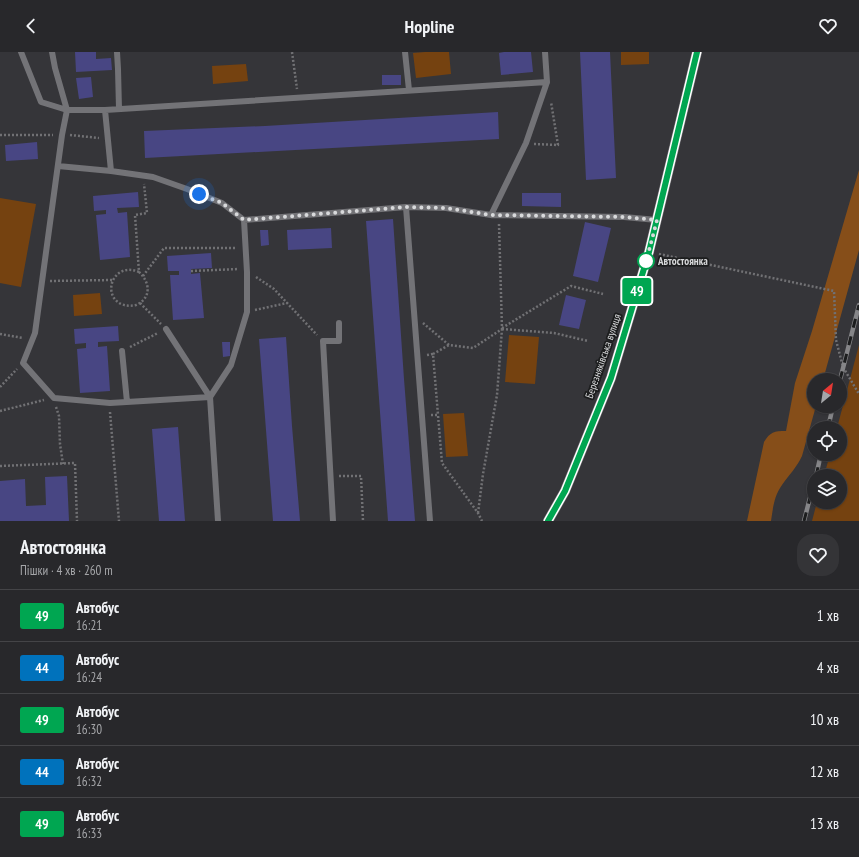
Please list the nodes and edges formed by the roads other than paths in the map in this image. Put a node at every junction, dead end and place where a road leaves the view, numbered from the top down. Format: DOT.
graph roads {
  1 [pos="21,52"];
  2 [pos="52,52"];
  3 [pos="117,52"];
  4 [pos="405,52"];
  5 [pos="545,52"];
  6 [pos="697,52"];
  7 [pos="547,82"];
  8 [pos="409,90"];
  9 [pos="119,109"];
  10 [pos="67,110"];
  11 [pos="105,110"];
  12 [pos="58,166"];
  13 [pos="111,171"];
  14 [pos="406,207"];
  15 [pos="491,215"];
  16 [pos="244,220"];
  17 [pos="657,220"];
  18 [pos="339,323"];
  19 [pos="166,329"];
  20 [pos="122,351"];
  21 [pos="210,397"];
  22 [pos="127,402"];
  23 [pos="218,521"];
  24 [pos="333,521"];
  25 [pos="430,521"];
  26 [pos="548,521"];
  1 -- 10 [label="lane"];
  2 -- 10 [label="lane"];
  3 -- 9 [label="lane"];
  4 -- 8 [label="lane"];
  5 -- 7 [label="lane"];
  6 -- 17 [label="street, Березняківська вулиця"];
  7 -- 8 [label="lane"];
  7 -- 15 [label="lane"];
  8 -- 9 [label="lane"];
  9 -- 11 [label="lane"];
  10 -- 11 [label="lane"];
  10 -- 12 [label="lane"];
  11 -- 13 [label="lane"];
  12 -- 13 [label="lane"];
  12 -- 22 [label="lane"];
  13 -- 16 [label="lane"];
  14 -- 15 [label="lane"];
  14 -- 16 [label="lane"];
  14 -- 25 [label="lane"];
  15 -- 17 [label="lane"];
  16 -- 21 [label="lane"];
  17 -- 26 [label="street, Березняківська вулиця"];
  18 -- 24 [label="lane"];
  19 -- 21 [label="lane"];
  20 -- 22 [label="lane"];
  21 -- 22 [label="lane"];
  21 -- 23 [label="lane"];
}
